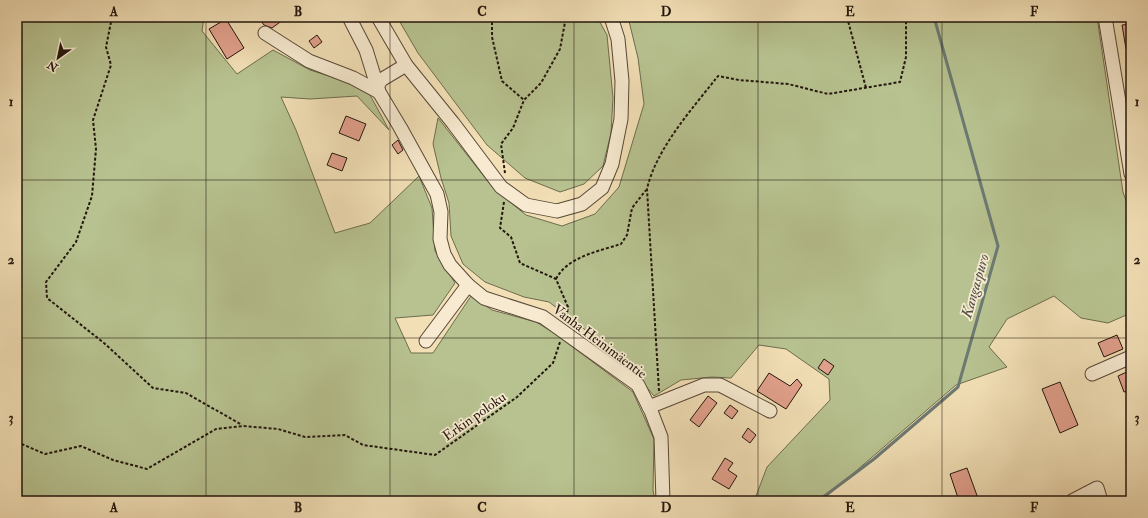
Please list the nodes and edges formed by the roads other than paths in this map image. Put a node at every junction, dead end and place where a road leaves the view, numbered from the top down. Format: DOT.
graph roads {
  1 [pos="349,17"];
  2 [pos="378,17"];
  3 [pos="611,17"];
  4 [pos="1105,17"];
  5 [pos="265,33"];
  6 [pos="406,66"];
  7 [pos="378,90"];
  8 [pos="1131,174"];
  9 [pos="468,286"];
  10 [pos="426,341"];
  11 [pos="1131,357"];
  12 [pos="1092,374"];
  13 [pos="654,405"];
  14 [pos="770,411"];
  15 [pos="663,501"];
  16 [pos="1072,501"];
  17 [pos="1101,501"];
  1 -- 7 [label="street, Vanha Heinimäentie"];
  2 -- 6 [label="street"];
  3 -- 6 [label="street"];
  4 -- 8 [label="street"];
  5 -- 7 [label="street"];
  6 -- 7 [label="street"];
  7 -- 9 [label="street, Vanha Heinimäentie"];
  9 -- 10 [label="street"];
  9 -- 13 [label="street, Vanha Heinimäentie"];
  11 -- 12 [label="street"];
  13 -- 14 [label="street"];
  13 -- 15 [label="street, Vanha Heinimäentie"];
  16 -- 17 [label="street"];
}
